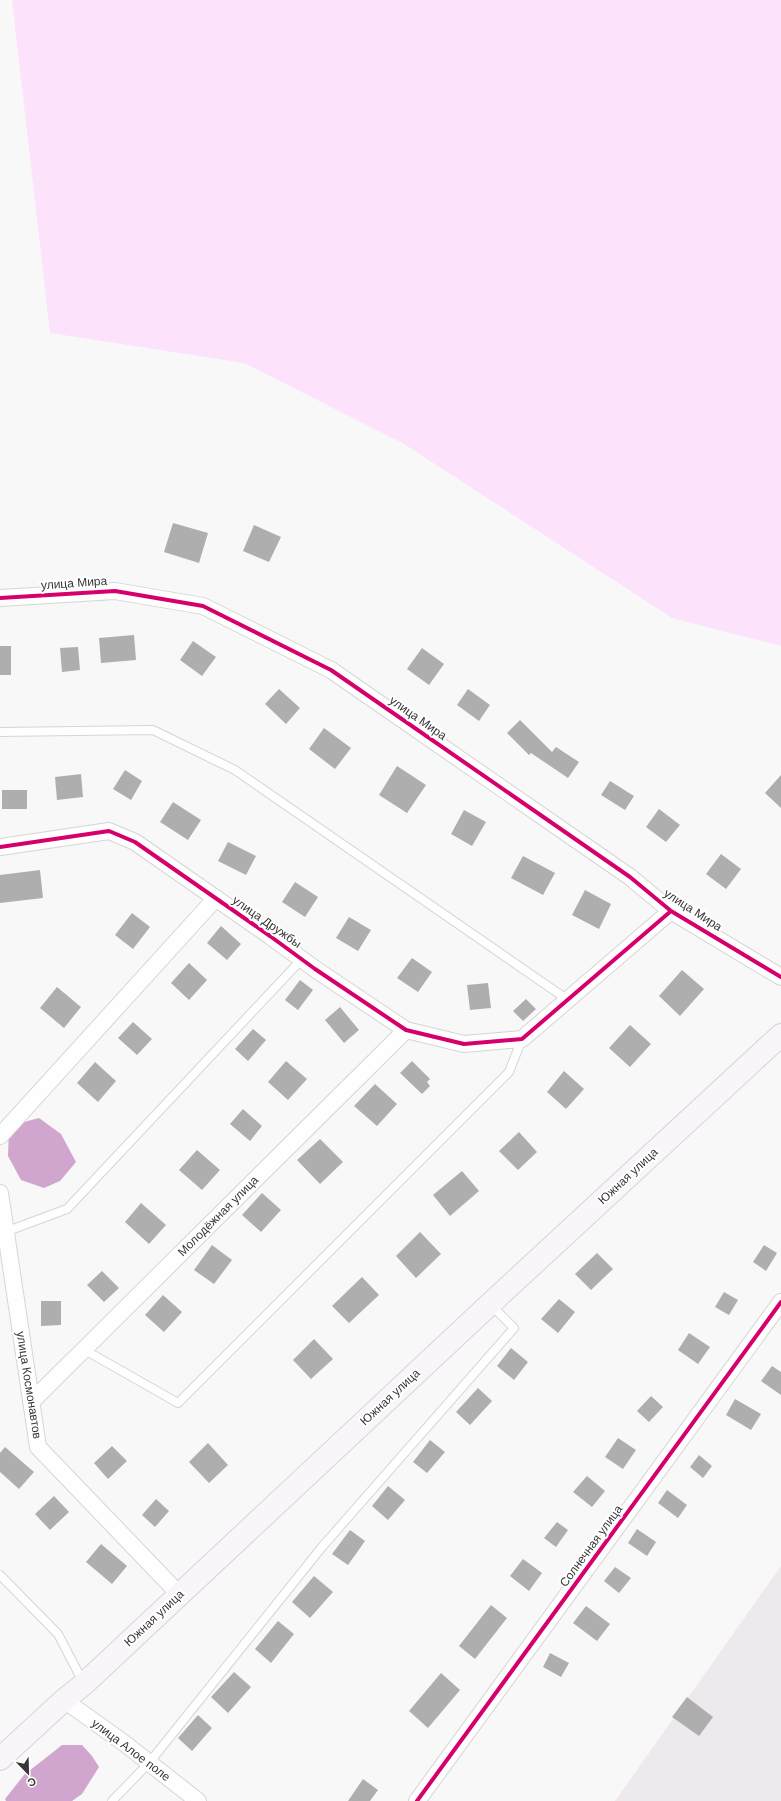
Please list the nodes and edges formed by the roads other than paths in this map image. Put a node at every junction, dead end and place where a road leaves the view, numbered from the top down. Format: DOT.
graph roads {
  1 [pos="0,598"];
  2 [pos="0,732"];
  3 [pos="0,847"];
  4 [pos="216,898"];
  5 [pos="671,911"];
  6 [pos="302,959"];
  7 [pos="781,977"];
  8 [pos="568,1000"];
  9 [pos="406,1030"];
  10 [pos="781,1035"];
  11 [pos="522,1039"];
  12 [pos="0,1136"];
  13 [pos="0,1193"];
  14 [pos="5,1232"];
  15 [pos="781,1302"];
  16 [pos="490,1304"];
  17 [pos="84,1349"];
  18 [pos="31,1402"];
  19 [pos="0,1575"];
  20 [pos="180,1594"];
  21 [pos="84,1684"];
  22 [pos="64,1700"];
  23 [pos="0,1759"];
  24 [pos="149,1763"];
  25 [pos="112,1801"];
  26 [pos="198,1801"];
  27 [pos="417,1801"];
  1 -- 5 [label="street, улица Мира"];
  2 -- 8 [label="lane"];
  3 -- 4 [label="street, улица Дружбы"];
  4 -- 6 [label="street, улица Дружбы"];
  4 -- 12 [label="street"];
  5 -- 7 [label="street, улица Мира"];
  5 -- 8 [label="street"];
  6 -- 9 [label="street, улица Дружбы"];
  6 -- 14 [label="lane"];
  8 -- 11 [label="street"];
  9 -- 11 [label="street, улица Дружбы"];
  9 -- 17 [label="street, Молодёжная улица"];
  10 -- 16 [label="main road, Южная улица"];
  11 -- 17 [label="lane"];
  13 -- 14 [label="street, улица Космонавтов"];
  14 -- 18 [label="street, улица Космонавтов"];
  15 -- 27 [label="street, Солнечная улица"];
  16 -- 20 [label="main road, Южная улица"];
  16 -- 24 [label="lane"];
  17 -- 18 [label="street, Молодёжная улица"];
  18 -- 20 [label="street, улица Космонавтов"];
  19 -- 21 [label="lane"];
  20 -- 21 [label="main road, Южная улица"];
  21 -- 22 [label="main road, Южная улица"];
  22 -- 23 [label="main road, Южная улица"];
  22 -- 24 [label="street, улица Алое поле"];
  24 -- 25 [label="lane"];
  24 -- 26 [label="street, улица Алое поле"];
}
